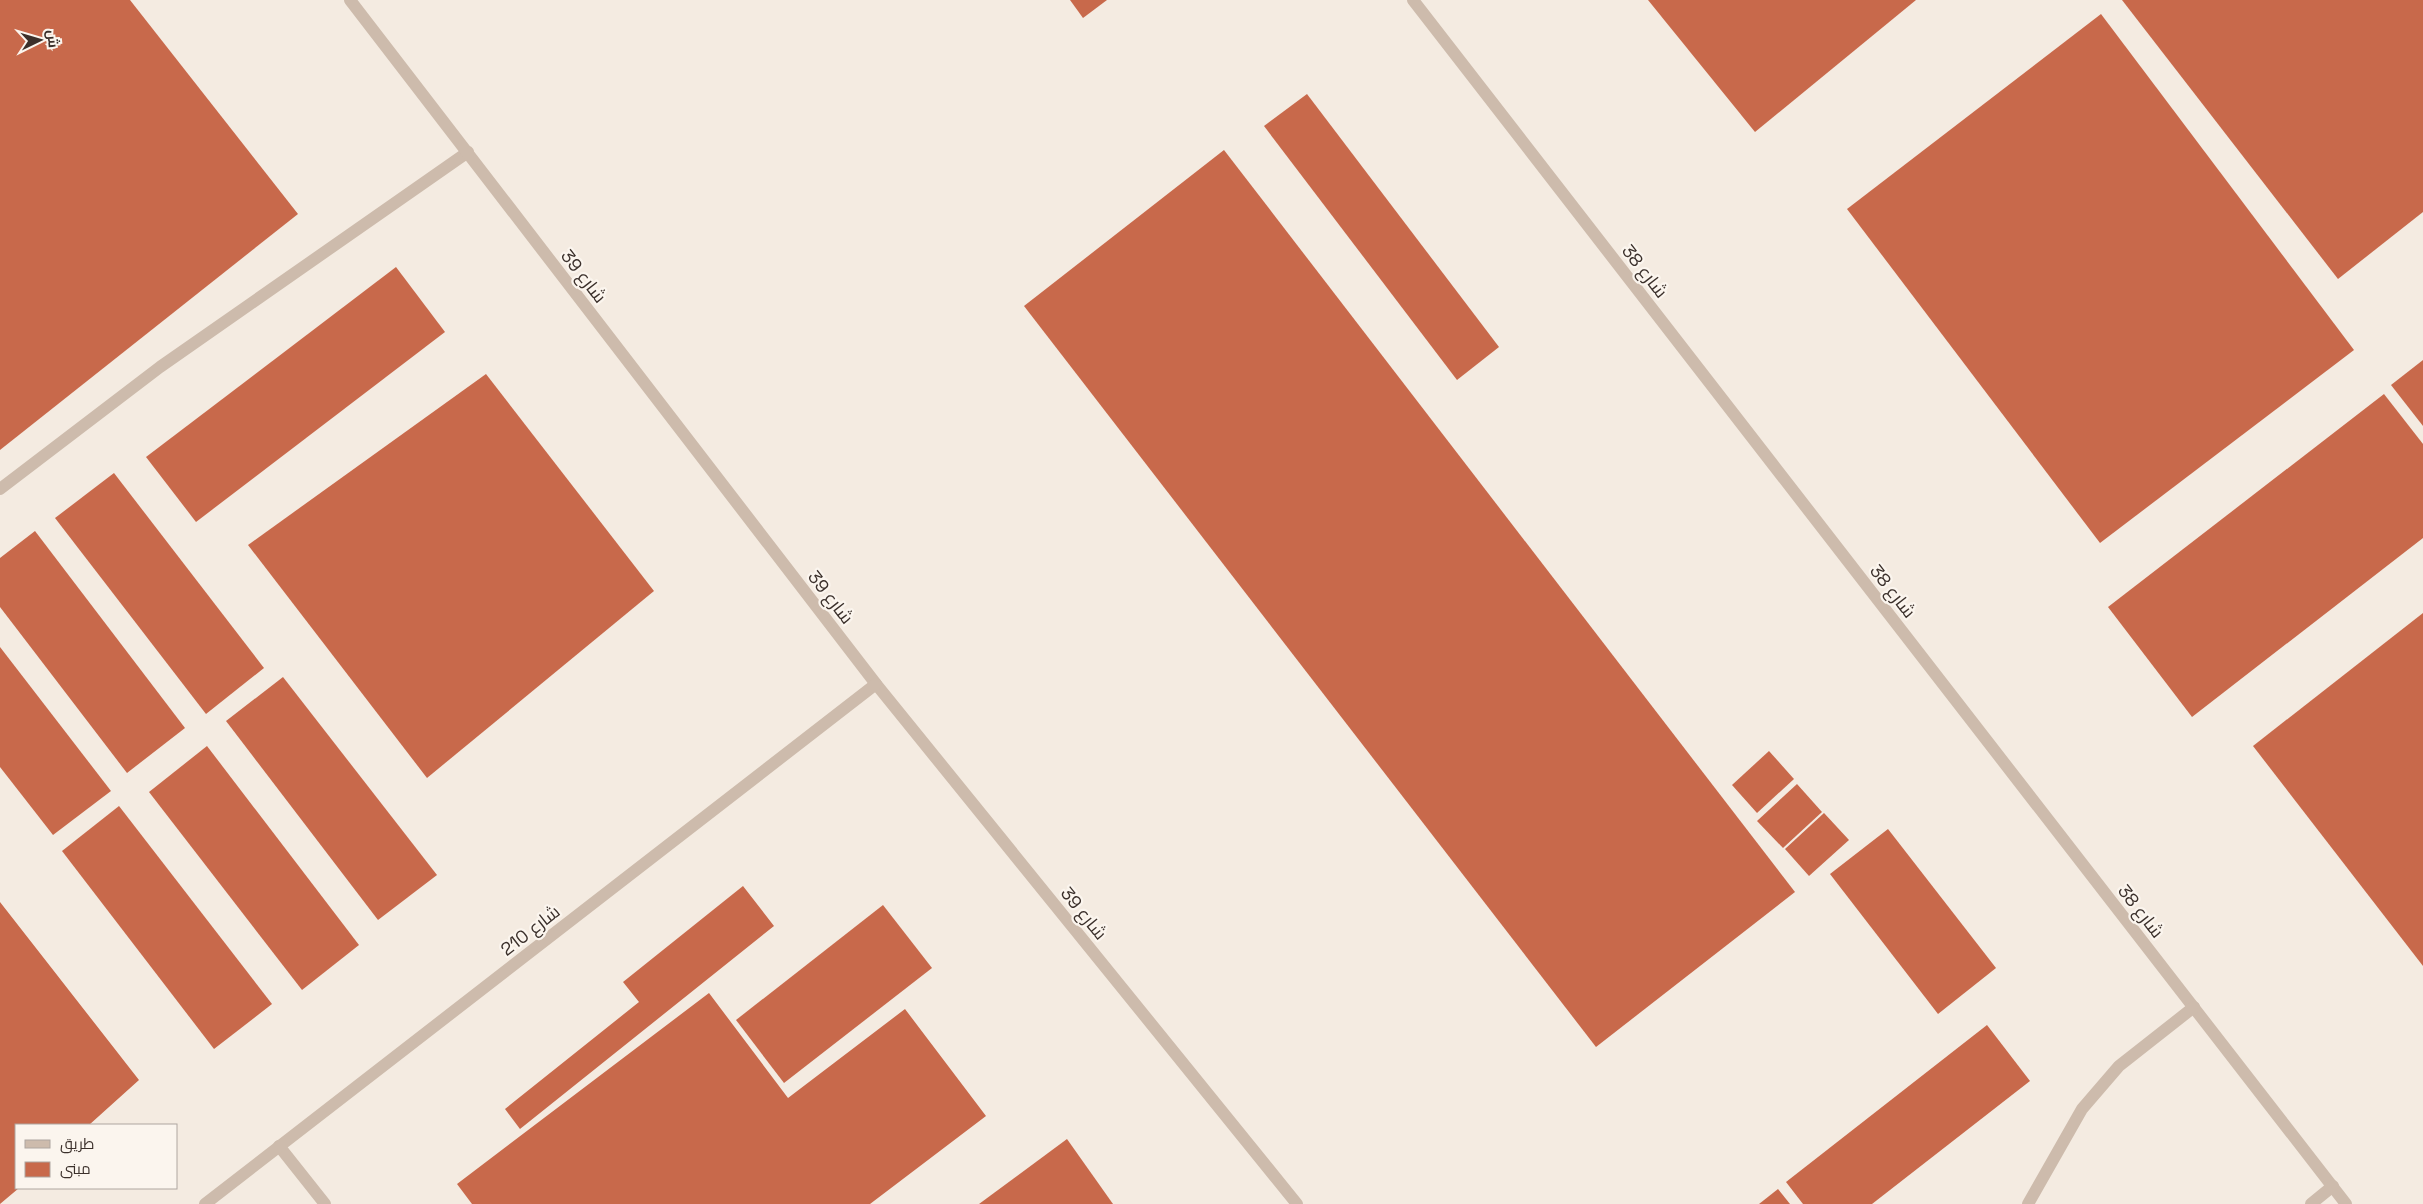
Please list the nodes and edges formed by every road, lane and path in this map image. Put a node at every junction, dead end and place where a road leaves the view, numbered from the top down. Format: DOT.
graph roads {
  1 [pos="350,0"];
  2 [pos="1413,0"];
  3 [pos="468,152"];
  4 [pos="0,489"];
  5 [pos="876,684"];
  6 [pos="2194,1008"];
  7 [pos="279,1146"];
  8 [pos="2333,1186"];
  9 [pos="205,1204"];
  10 [pos="325,1204"];
  11 [pos="1298,1204"];
  12 [pos="2028,1204"];
  13 [pos="2311,1204"];
  14 [pos="2346,1204"];
  1 -- 3 [label="street, شارع 39"];
  2 -- 6 [label="street, شارع 38"];
  3 -- 4 [label="street"];
  3 -- 5 [label="street, شارع 39"];
  5 -- 7 [label="street, شارع 210"];
  5 -- 11 [label="street, شارع 39"];
  6 -- 8 [label="street, شارع 38"];
  6 -- 12 [label="street"];
  7 -- 9 [label="street, شارع 210"];
  7 -- 10 [label="street"];
  8 -- 13 [label="street"];
  8 -- 14 [label="street, شارع 38"];
}
